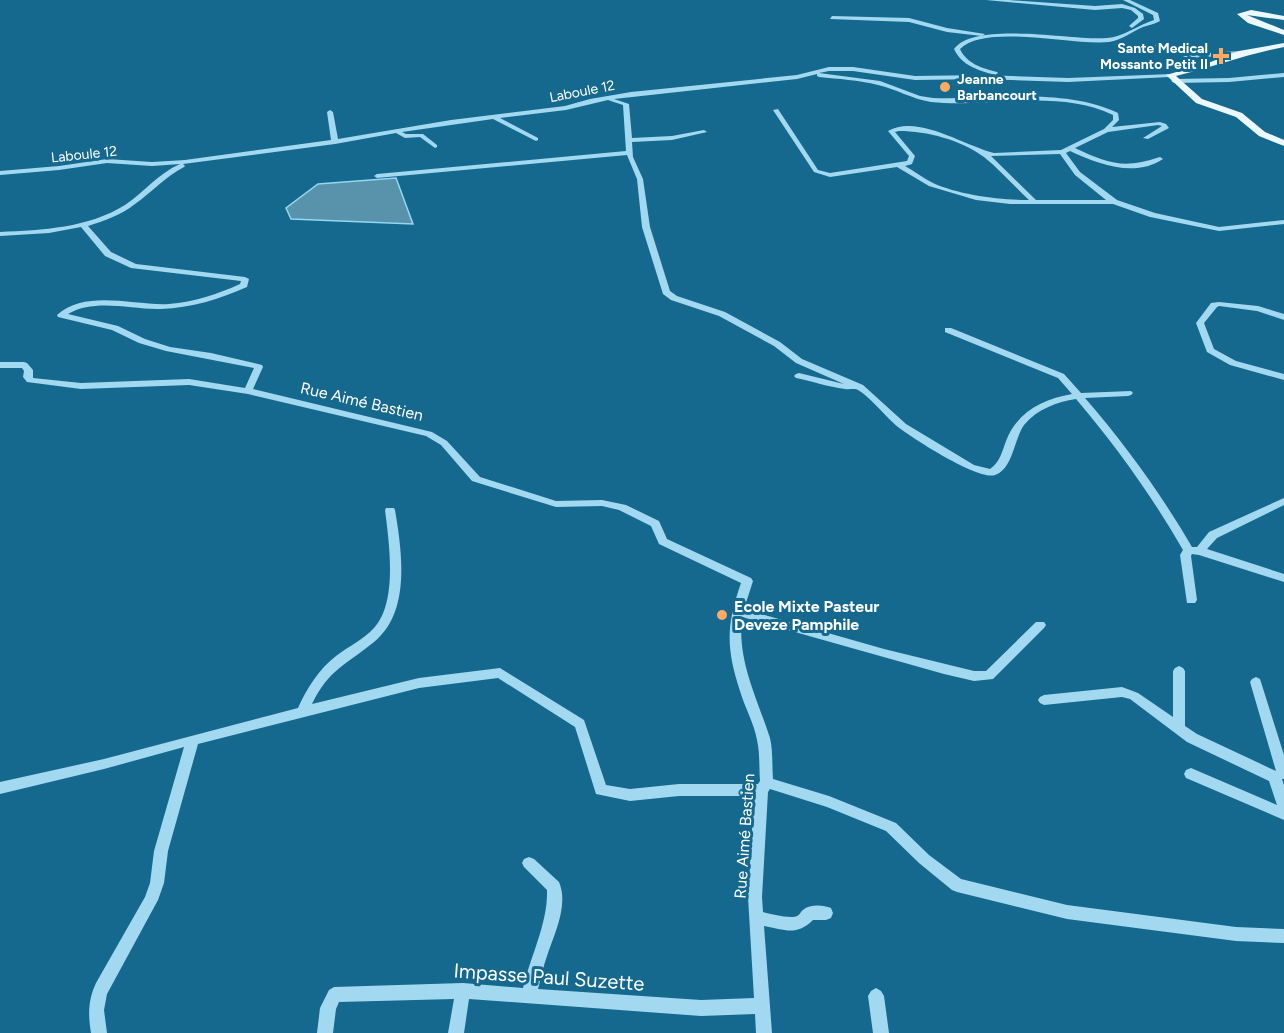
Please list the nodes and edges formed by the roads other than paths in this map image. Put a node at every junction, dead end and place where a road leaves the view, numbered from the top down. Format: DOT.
graph roads {
  1 [pos="989,0"];
  2 [pos="1060,0"];
  3 [pos="1126,0"];
  4 [pos="1050,5"];
  5 [pos="832,18"];
  6 [pos="1284,18"];
  7 [pos="1284,33"];
  8 [pos="995,34"];
  9 [pos="1110,40"];
  10 [pos="1284,45"];
  11 [pos="1139,51"];
  12 [pos="1242,53"];
  13 [pos="807,74"];
  14 [pos="1284,75"];
  15 [pos="1172,78"];
  16 [pos="1032,80"];
  17 [pos="599,100"];
  18 [pos="776,110"];
  19 [pos="330,112"];
  20 [pos="494,117"];
  21 [pos="397,130"];
  22 [pos="1106,130"];
  23 [pos="704,132"];
  24 [pos="1146,138"];
  25 [pos="536,139"];
  26 [pos="629,140"];
  27 [pos="335,142"];
  28 [pos="1284,143"];
  29 [pos="435,146"];
  30 [pos="1070,148"];
  31 [pos="981,152"];
  32 [pos="1062,152"];
  33 [pos="630,153"];
  34 [pos="1160,159"];
  35 [pos="900,166"];
  36 [pos="169,167"];
  37 [pos="0,173"];
  38 [pos="377,176"];
  39 [pos="1033,200"];
  40 [pos="1114,202"];
  41 [pos="1284,222"];
  42 [pos="83,225"];
  43 [pos="0,234"];
  44 [pos="1284,317"];
  45 [pos="948,330"];
  46 [pos="0,365"];
  47 [pos="799,376"];
  48 [pos="1284,377"];
  49 [pos="860,387"];
  50 [pos="248,391"];
  51 [pos="1128,393"];
  52 [pos="1076,395"];
  53 [pos="1284,501"];
  54 [pos="390,510"];
  55 [pos="1194,551"];
  56 [pos="1284,578"];
  57 [pos="1191,600"];
  58 [pos="737,610"];
  59 [pos="1040,625"];
  60 [pos="1179,671"];
  61 [pos="1256,681"];
  62 [pos="1044,700"];
  63 [pos="302,712"];
  64 [pos="1179,729"];
  65 [pos="193,740"];
  66 [pos="1191,774"];
  67 [pos="1281,775"];
  68 [pos="764,786"];
  69 [pos="0,788"];
  70 [pos="1284,807"];
  71 [pos="1284,814"];
  72 [pos="529,863"];
  73 [pos="826,913"];
  74 [pos="756,918"];
  75 [pos="1284,936"];
  76 [pos="463,991"];
  77 [pos="529,994"];
  78 [pos="876,996"];
  79 [pos="761,1006"];
  80 [pos="99,1033"];
  81 [pos="325,1033"];
  82 [pos="456,1033"];
  83 [pos="764,1033"];
  84 [pos="881,1033"];
  1 -- 4 [label="street"];
  2 -- 4 [label="street"];
  3 -- 9 [label="street"];
  4 -- 9 [label="street"];
  5 -- 8 [label="street"];
  6 -- 7 [label="main road"];
  8 -- 9 [label="street"];
  8 -- 16 [label="street"];
  10 -- 12 [label="main road"];
  11 -- 12 [label="street"];
  12 -- 15 [label="main road"];
  13 -- 16 [label="street, Laboule 12"];
  13 -- 17 [label="street, Laboule 12"];
  13 -- 22 [label="street"];
  14 -- 15 [label="street, Laboule 12"];
  15 -- 16 [label="street, Laboule 12"];
  15 -- 28 [label="main road"];
  17 -- 20 [label="street, Laboule 12"];
  17 -- 26 [label="street"];
  18 -- 35 [label="street"];
  19 -- 27 [label="street"];
  20 -- 21 [label="street, Laboule 12"];
  20 -- 25 [label="street"];
  21 -- 27 [label="street, Laboule 12"];
  21 -- 29 [label="street"];
  22 -- 24 [label="street"];
  22 -- 30 [label="street"];
  23 -- 26 [label="street"];
  26 -- 33 [label="street"];
  27 -- 36 [label="street, Laboule 12"];
  30 -- 32 [label="street"];
  30 -- 34 [label="street"];
  31 -- 32 [label="street"];
  31 -- 35 [label="street"];
  31 -- 39 [label="street"];
  32 -- 40 [label="street"];
  33 -- 38 [label="street"];
  33 -- 49 [label="street"];
  35 -- 39 [label="street"];
  36 -- 37 [label="street, Laboule 12"];
  36 -- 42 [label="street, Laboule 12"];
  39 -- 40 [label="street"];
  40 -- 41 [label="street"];
  42 -- 43 [label="street, Laboule 12"];
  42 -- 50 [label="street"];
  44 -- 48 [label="street"];
  45 -- 52 [label="street"];
  46 -- 50 [label="street"];
  47 -- 49 [label="street"];
  49 -- 52 [label="street"];
  50 -- 58 [label="street, Rue Aimé Bastien"];
  51 -- 52 [label="street"];
  52 -- 55 [label="street"];
  53 -- 55 [label="street"];
  54 -- 63 [label="street"];
  55 -- 56 [label="street"];
  55 -- 57 [label="street"];
  58 -- 59 [label="street"];
  58 -- 68 [label="street, Rue Aimé Bastien"];
  60 -- 64 [label="street"];
  61 -- 67 [label="street"];
  62 -- 64 [label="street"];
  63 -- 65 [label="street"];
  63 -- 68 [label="street"];
  64 -- 67 [label="street"];
  65 -- 69 [label="street"];
  65 -- 80 [label="street"];
  66 -- 71 [label="street"];
  67 -- 70 [label="street"];
  68 -- 74 [label="street, Rue Aimé Bastien"];
  68 -- 75 [label="street"];
  72 -- 77 [label="street"];
  73 -- 74 [label="street"];
  74 -- 79 [label="street, Rue Aimé Bastien"];
  76 -- 77 [label="street, Impasse Paul Suzette"];
  76 -- 81 [label="street, Impasse Paul Suzette"];
  76 -- 82 [label="street"];
  77 -- 79 [label="street, Impasse Paul Suzette"];
  78 -- 84 [label="street"];
  79 -- 83 [label="street, Rue Aimé Bastien"];
}
